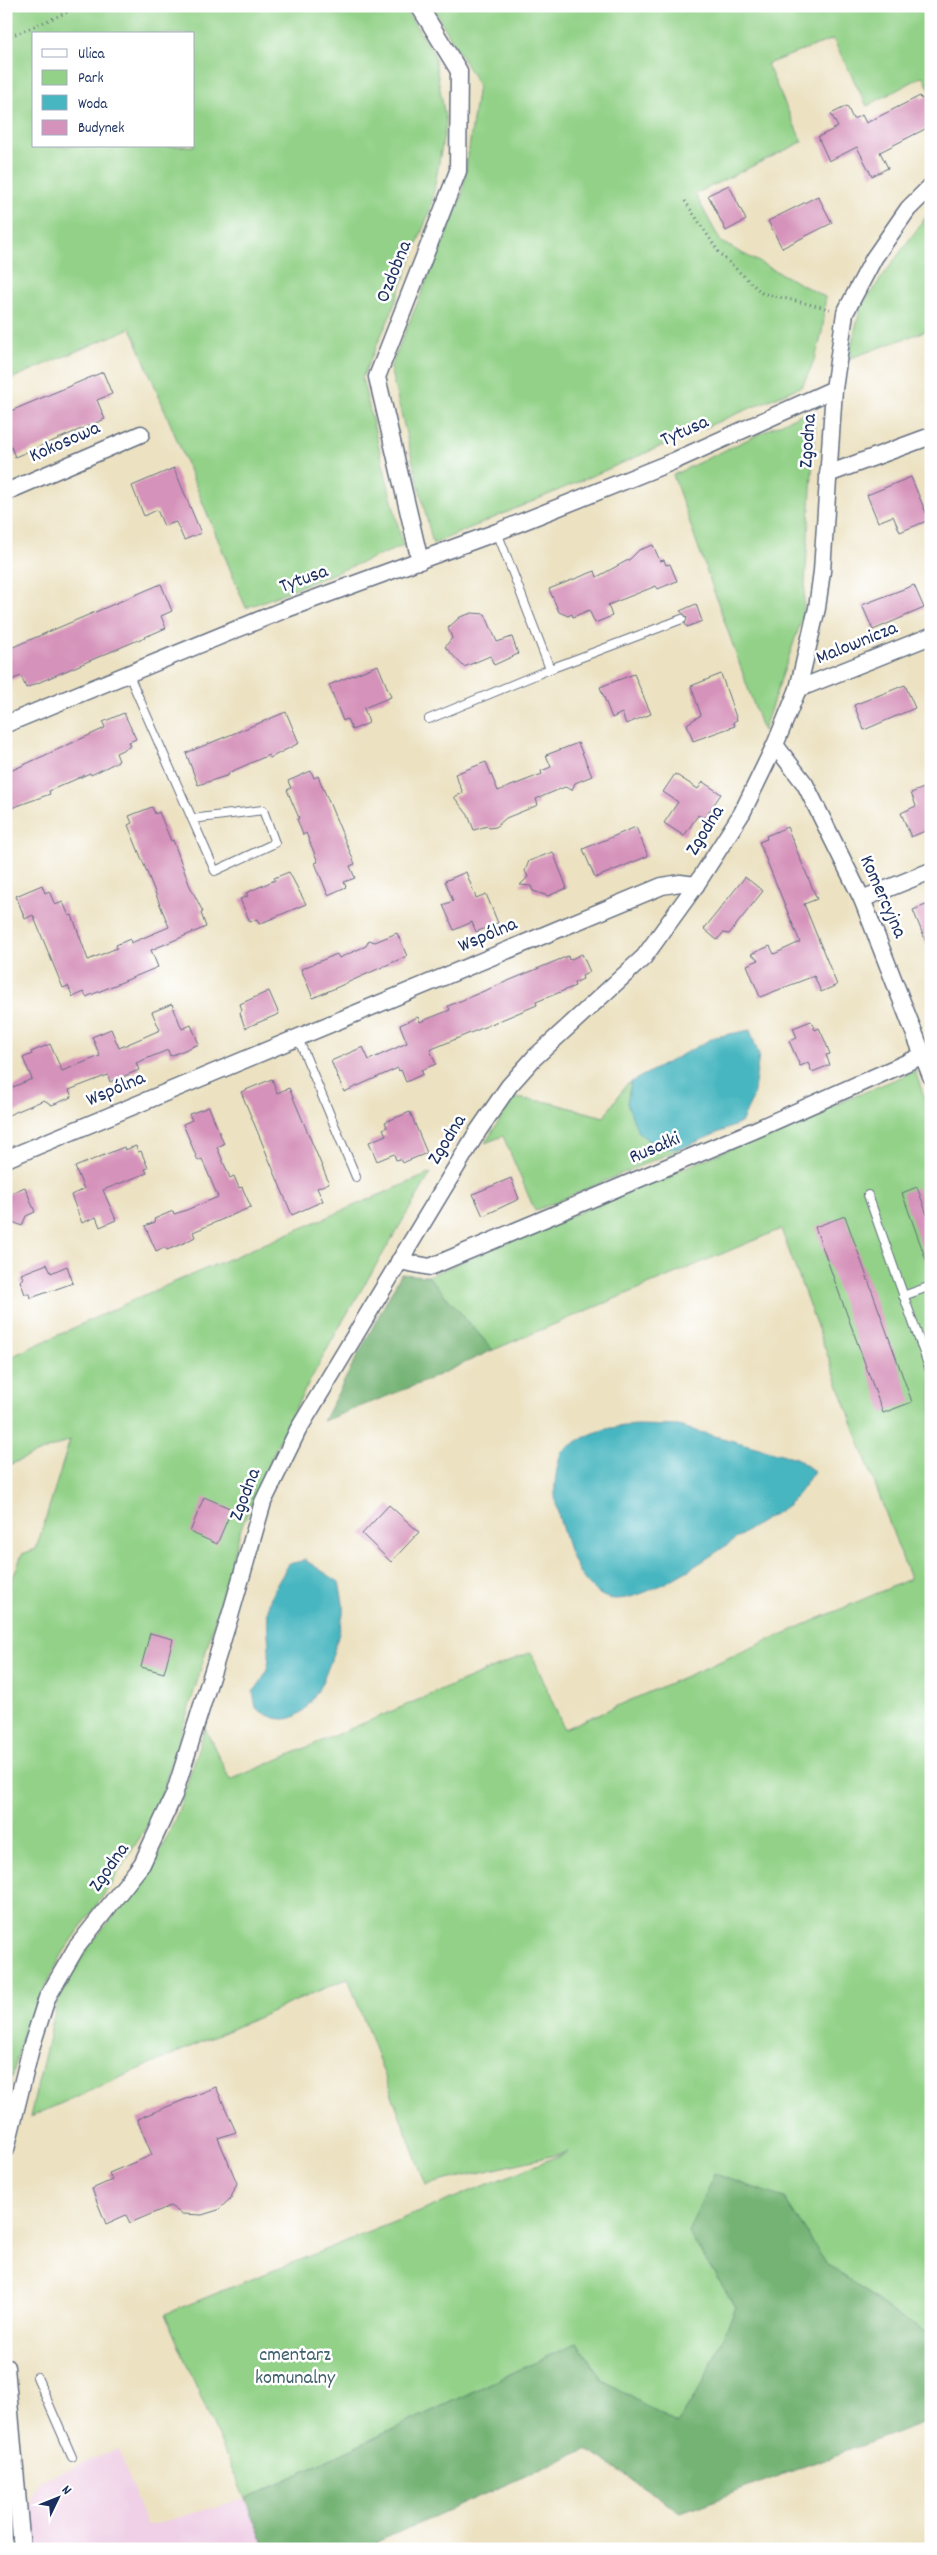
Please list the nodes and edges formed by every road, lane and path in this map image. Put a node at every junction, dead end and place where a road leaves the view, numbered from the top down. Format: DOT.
graph roads {
  1 [pos="82,6"];
  2 [pos="419,6"];
  3 [pos="6,38"];
  4 [pos="931,186"];
  5 [pos="685,201"];
  6 [pos="845,312"];
  7 [pos="834,389"];
  8 [pos="140,434"];
  9 [pos="931,436"];
  10 [pos="828,474"];
  11 [pos="6,492"];
  12 [pos="497,532"];
  13 [pos="420,561"];
  14 [pos="682,619"];
  15 [pos="931,636"];
  16 [pos="550,669"];
  17 [pos="128,673"];
  18 [pos="798,689"];
  19 [pos="429,719"];
  20 [pos="6,724"];
  21 [pos="775,745"];
  22 [pos="192,819"];
  23 [pos="931,871"];
  24 [pos="696,886"];
  25 [pos="862,899"];
  26 [pos="298,1038"];
  27 [pos="924,1055"];
  28 [pos="931,1076"];
  29 [pos="6,1159"];
  30 [pos="356,1177"];
  31 [pos="868,1195"];
  32 [pos="399,1261"];
  33 [pos="931,1286"];
  34 [pos="903,1296"];
  35 [pos="931,1373"];
  36 [pos="6,2149"];
  37 [pos="6,2367"];
  38 [pos="38,2377"];
  39 [pos="72,2457"];
  40 [pos="22,2549"];
  1 -- 3 [label="path"];
  2 -- 13 [label="street, Ozdobna"];
  4 -- 6 [label="street, Zgodna"];
  5 -- 6 [label="path"];
  6 -- 7 [label="street, Zgodna"];
  7 -- 10 [label="street, Zgodna"];
  7 -- 12 [label="street, Tytusa"];
  8 -- 11 [label="street, Kokosowa"];
  9 -- 10 [label="street"];
  10 -- 18 [label="street, Zgodna"];
  12 -- 13 [label="street, Tytusa"];
  12 -- 16 [label="lane"];
  13 -- 17 [label="street, Tytusa"];
  14 -- 16 [label="lane"];
  15 -- 18 [label="street, Malownicza"];
  16 -- 19 [label="lane"];
  17 -- 20 [label="street, Tytusa"];
  17 -- 22 [label="lane"];
  18 -- 21 [label="street, Zgodna"];
  21 -- 24 [label="street, Zgodna"];
  21 -- 25 [label="street, Komercyjna"];
  22 -- 22 [label="lane"];
  23 -- 25 [label="street"];
  24 -- 26 [label="street, Wspólna"];
  24 -- 32 [label="street, Zgodna"];
  25 -- 27 [label="street, Komercyjna"];
  26 -- 29 [label="street, Wspólna"];
  26 -- 30 [label="lane"];
  27 -- 28 [label="street, Komercyjna"];
  27 -- 32 [label="street, Rusałki"];
  31 -- 34 [label="lane"];
  32 -- 36 [label="street, Zgodna"];
  33 -- 34 [label="lane"];
  34 -- 35 [label="lane"];
  37 -- 40 [label="street"];
  38 -- 39 [label="lane"];
}
